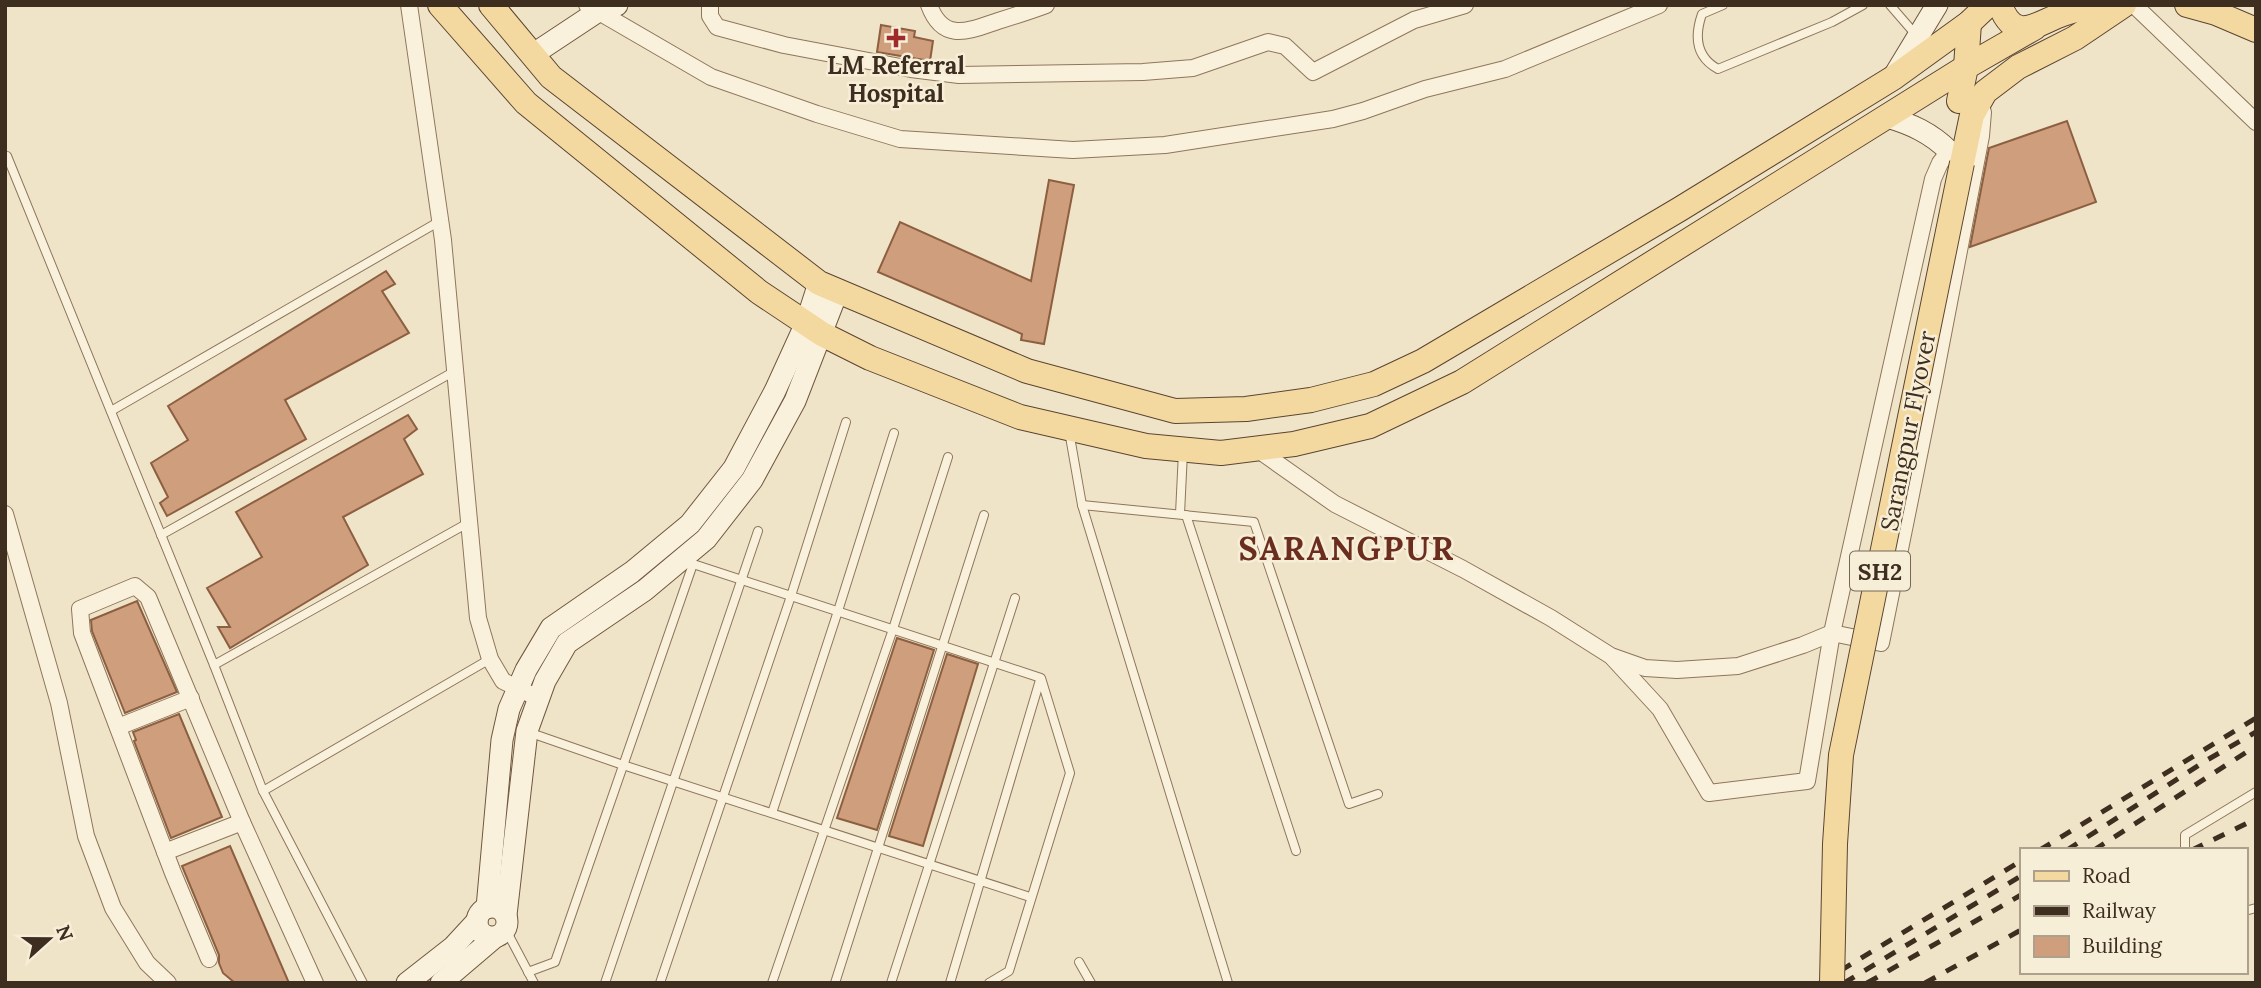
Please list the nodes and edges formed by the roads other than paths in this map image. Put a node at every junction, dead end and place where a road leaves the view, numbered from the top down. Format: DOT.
graph roads {
  1 [pos="409,5"];
  2 [pos="440,5"];
  3 [pos="491,5"];
  4 [pos="710,5"];
  5 [pos="929,5"];
  6 [pos="1046,5"];
  7 [pos="1465,5"];
  8 [pos="1659,5"];
  9 [pos="1723,5"];
  10 [pos="1863,5"];
  11 [pos="1890,5"];
  12 [pos="1937,5"];
  13 [pos="1988,5"];
  14 [pos="2000,5"];
  15 [pos="2101,5"];
  16 [pos="2124,5"];
  17 [pos="2134,5"];
  18 [pos="2187,5"];
  19 [pos="600,8"];
  20 [pos="1969,23"];
  21 [pos="2254,24"];
  22 [pos="2034,28"];
  23 [pos="1917,37"];
  24 [pos="532,55"];
  25 [pos="1966,67"];
  26 [pos="1894,78"];
  27 [pos="1974,99"];
  28 [pos="1887,117"];
  29 [pos="2256,122"];
  30 [pos="7,156"];
  31 [pos="1956,157"];
  32 [pos="440,221"];
  33 [pos="829,286"];
  34 [pos="814,328"];
  35 [pos="455,371"];
  36 [pos="111,411"];
  37 [pos="846,422"];
  38 [pos="1069,428"];
  39 [pos="894,433"];
  40 [pos="1183,449"];
  41 [pos="1257,449"];
  42 [pos="948,457"];
  43 [pos="1082,505"];
  44 [pos="5,514"];
  45 [pos="985,515"];
  46 [pos="1183,515"];
  47 [pos="470,522"];
  48 [pos="758,531"];
  49 [pos="161,535"];
  50 [pos="687,562"];
  51 [pos="741,579"];
  52 [pos="791,596"];
  53 [pos="1015,598"];
  54 [pos="838,611"];
  55 [pos="893,629"];
  56 [pos="1832,633"];
  57 [pos="943,646"];
  58 [pos="1611,656"];
  59 [pos="490,659"];
  60 [pos="996,663"];
  61 [pos="214,665"];
  62 [pos="1041,678"];
  63 [pos="517,690"];
  64 [pos="191,698"];
  65 [pos="538,698"];
  66 [pos="118,727"];
  67 [pos="527,731"];
  68 [pos="623,765"];
  69 [pos="673,781"];
  70 [pos="262,791"];
  71 [pos="2256,792"];
  72 [pos="1378,794"];
  73 [pos="722,797"];
  74 [pos="772,813"];
  75 [pos="242,822"];
  76 [pos="825,830"];
  77 [pos="879,848"];
  78 [pos="2185,848"];
  79 [pos="1296,851"];
  80 [pos="165,852"];
  81 [pos="929,864"];
  82 [pos="981,881"];
  83 [pos="1030,897"];
  84 [pos="494,922"];
  85 [pos="209,960"];
  86 [pos="1079,962"];
  87 [pos="528,972"];
  88 [pos="168,983"];
  89 [pos="315,983"];
  90 [pos="363,983"];
  91 [pos="407,983"];
  92 [pos="441,983"];
  93 [pos="534,983"];
  94 [pos="605,983"];
  95 [pos="660,983"];
  96 [pos="772,983"];
  97 [pos="835,983"];
  98 [pos="891,983"];
  99 [pos="950,983"];
  100 [pos="989,983"];
  101 [pos="1091,983"];
  102 [pos="1228,983"];
  103 [pos="1832,983"];
  1 -- 32 [label="street"];
  2 -- 34 [label="main road"];
  3 -- 24 [label="main road"];
  4 -- 7 [label="street"];
  5 -- 6 [label="street"];
  8 -- 19 [label="street"];
  9 -- 10 [label="lane"];
  11 -- 23 [label="lane"];
  12 -- 23 [label="main road"];
  13 -- 20 [label="main road"];
  14 -- 22 [label="main road"];
  15 -- 22 [label="main road"];
  16 -- 27 [label="main road"];
  17 -- 29 [label="street"];
  18 -- 21 [label="main road"];
  19 -- 24 [label="main road"];
  20 -- 25 [label="main road, Sarangpur Flyover"];
  20 -- 26 [label="main road"];
  22 -- 25 [label="main road"];
  23 -- 26 [label="main road"];
  24 -- 33 [label="main road"];
  25 -- 27 [label="main road, Sarangpur Flyover"];
  25 -- 28 [label="main road"];
  26 -- 33 [label="main road"];
  27 -- 31 [label="main road, Sarangpur Flyover / SH2"];
  27 -- 56 [label="street"];
  28 -- 31 [label="main road"];
  28 -- 41 [label="main road"];
  30 -- 36 [label="lane"];
  31 -- 56 [label="street"];
  31 -- 103 [label="main road, Sarangpur Flyover / SH2, bridge"];
  32 -- 35 [label="street"];
  32 -- 36 [label="lane"];
  33 -- 34 [label="main road"];
  34 -- 38 [label="main road"];
  34 -- 50 [label="main road"];
  34 -- 63 [label="main road"];
  35 -- 47 [label="street"];
  35 -- 49 [label="lane"];
  36 -- 49 [label="lane"];
  37 -- 52 [label="lane"];
  38 -- 40 [label="main road"];
  38 -- 43 [label="lane"];
  39 -- 54 [label="lane"];
  40 -- 41 [label="main road"];
  40 -- 46 [label="lane"];
  41 -- 58 [label="street"];
  42 -- 55 [label="lane"];
  43 -- 46 [label="lane"];
  43 -- 102 [label="lane"];
  44 -- 88 [label="street"];
  45 -- 57 [label="lane"];
  46 -- 72 [label="lane"];
  46 -- 79 [label="lane"];
  47 -- 59 [label="street"];
  47 -- 61 [label="lane"];
  48 -- 51 [label="lane"];
  49 -- 61 [label="lane"];
  50 -- 51 [label="lane"];
  50 -- 65 [label="main road"];
  50 -- 68 [label="lane"];
  51 -- 52 [label="lane"];
  51 -- 69 [label="lane"];
  52 -- 54 [label="lane"];
  52 -- 73 [label="lane"];
  53 -- 60 [label="lane"];
  54 -- 55 [label="lane"];
  54 -- 74 [label="lane"];
  55 -- 57 [label="lane"];
  55 -- 76 [label="lane"];
  56 -- 58 [label="street"];
  56 -- 58 [label="street"];
  57 -- 60 [label="lane"];
  57 -- 77 [label="lane"];
  59 -- 63 [label="street"];
  59 -- 70 [label="lane"];
  60 -- 62 [label="lane"];
  60 -- 81 [label="lane"];
  61 -- 70 [label="lane"];
  62 -- 82 [label="lane"];
  62 -- 83 [label="lane"];
  63 -- 65 [label="street"];
  63 -- 84 [label="main road"];
  64 -- 66 [label="street"];
  64 -- 66 [label="street"];
  64 -- 75 [label="street"];
  65 -- 67 [label="main road"];
  66 -- 80 [label="street"];
  67 -- 68 [label="lane"];
  67 -- 84 [label="main road"];
  68 -- 69 [label="lane"];
  68 -- 87 [label="lane"];
  69 -- 73 [label="lane"];
  69 -- 94 [label="lane"];
  70 -- 90 [label="lane"];
  71 -- 78 [label="lane"];
  73 -- 74 [label="lane"];
  73 -- 95 [label="lane"];
  74 -- 76 [label="lane"];
  75 -- 80 [label="street"];
  75 -- 89 [label="street"];
  76 -- 77 [label="lane"];
  76 -- 96 [label="lane"];
  77 -- 81 [label="lane"];
  77 -- 97 [label="lane"];
  80 -- 85 [label="street"];
  81 -- 82 [label="lane"];
  81 -- 98 [label="lane"];
  82 -- 83 [label="lane"];
  82 -- 99 [label="lane"];
  83 -- 100 [label="lane"];
  84 -- 87 [label="lane"];
  84 -- 91 [label="main road"];
  84 -- 92 [label="main road"];
  86 -- 101 [label="lane"];
  87 -- 93 [label="lane"];
}
